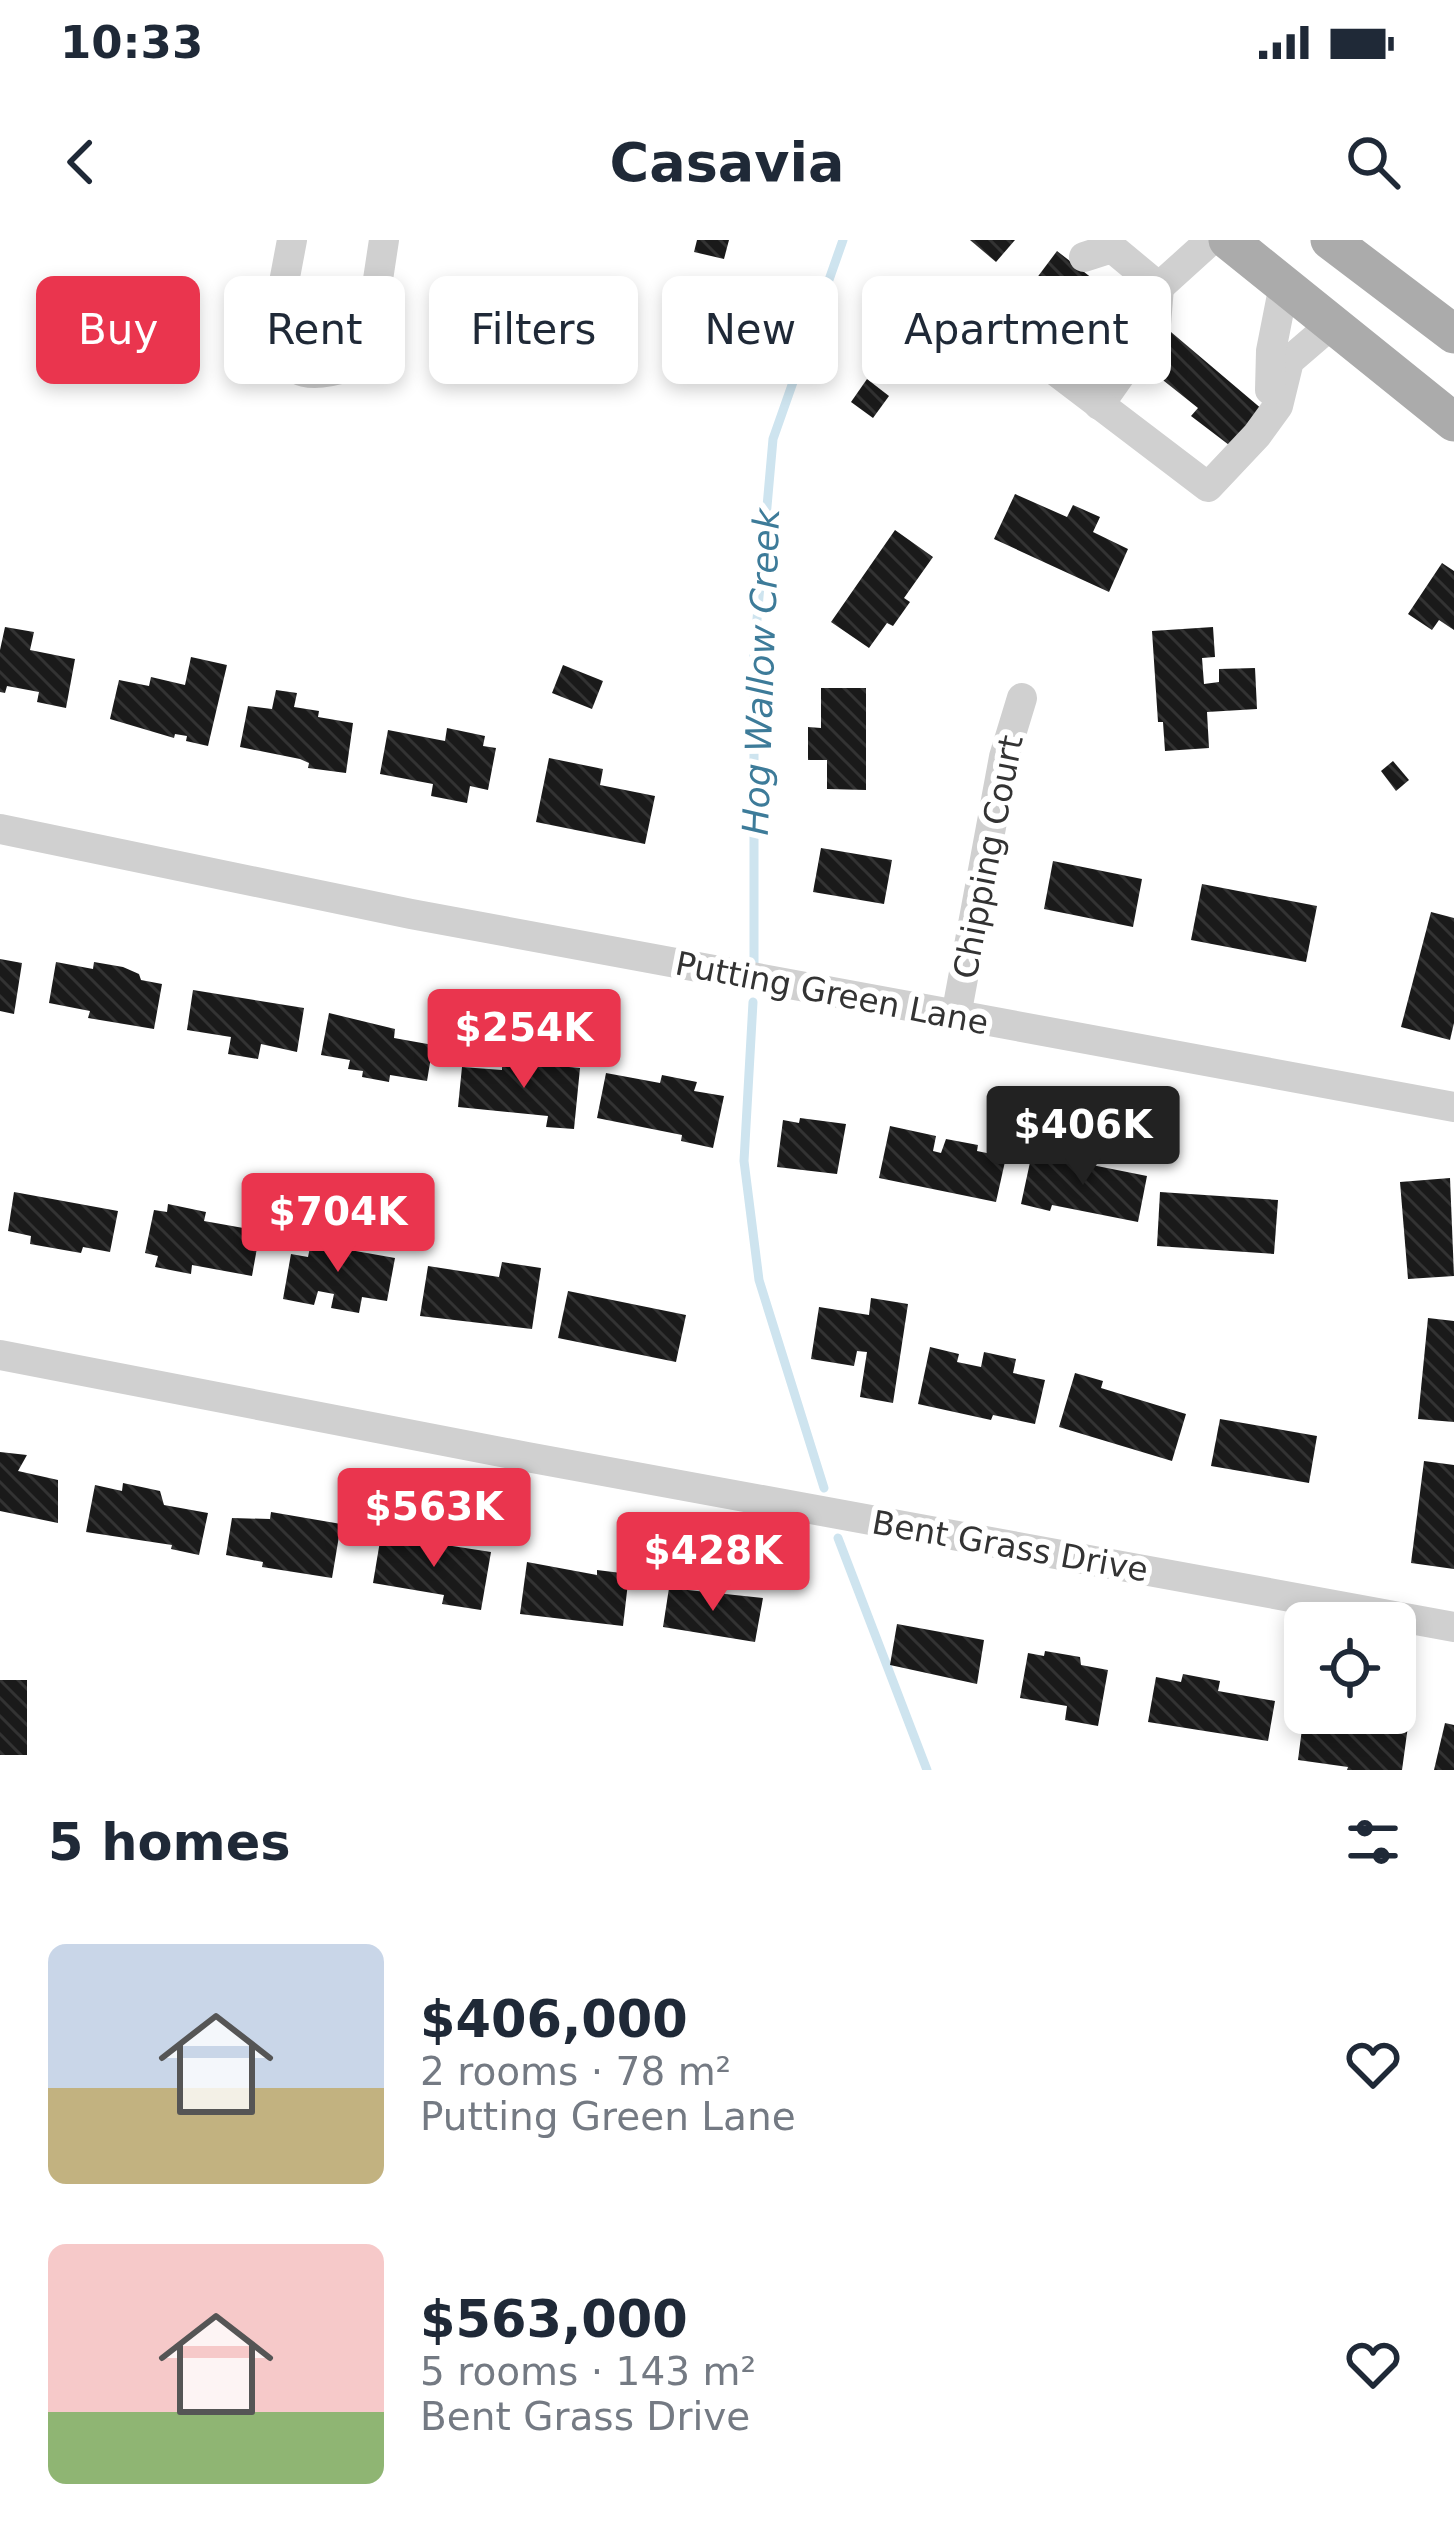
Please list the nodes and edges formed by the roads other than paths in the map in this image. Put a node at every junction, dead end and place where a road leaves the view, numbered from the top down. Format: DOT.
graph roads {
  1 [pos="292,240"];
  2 [pos="384,240"];
  3 [pos="1211,240"];
  4 [pos="1228,240"];
  5 [pos="1330,240"];
  6 [pos="1132,250"];
  7 [pos="1084,257"];
  8 [pos="1152,276"];
  9 [pos="1170,276"];
  10 [pos="1284,285"];
  11 [pos="1332,324"];
  12 [pos="1454,334"];
  13 [pos="1073,384"];
  14 [pos="1113,384"];
  15 [pos="1099,404"];
  16 [pos="1270,414"];
  17 [pos="1454,422"];
  18 [pos="1022,698"];
  19 [pos="0,829"];
  20 [pos="956,1016"];
  21 [pos="1454,1107"];
  22 [pos="0,1355"];
  23 [pos="1454,1627"];
  1 -- 2 [label="street"];
  3 -- 9 [label="street"];
  4 -- 10 [label="main road"];
  5 -- 12 [label="main road"];
  6 -- 7 [label="street"];
  6 -- 8 [label="street"];
  10 -- 11 [label="main road"];
  10 -- 16 [label="street"];
  11 -- 16 [label="street"];
  11 -- 17 [label="main road"];
  13 -- 15 [label="street"];
  14 -- 15 [label="street"];
  15 -- 16 [label="street"];
  18 -- 20 [label="street, Chipping Court"];
  19 -- 20 [label="street, Putting Green Lane"];
  20 -- 21 [label="street, Putting Green Lane"];
  22 -- 23 [label="street, Bent Grass Drive"];
}
